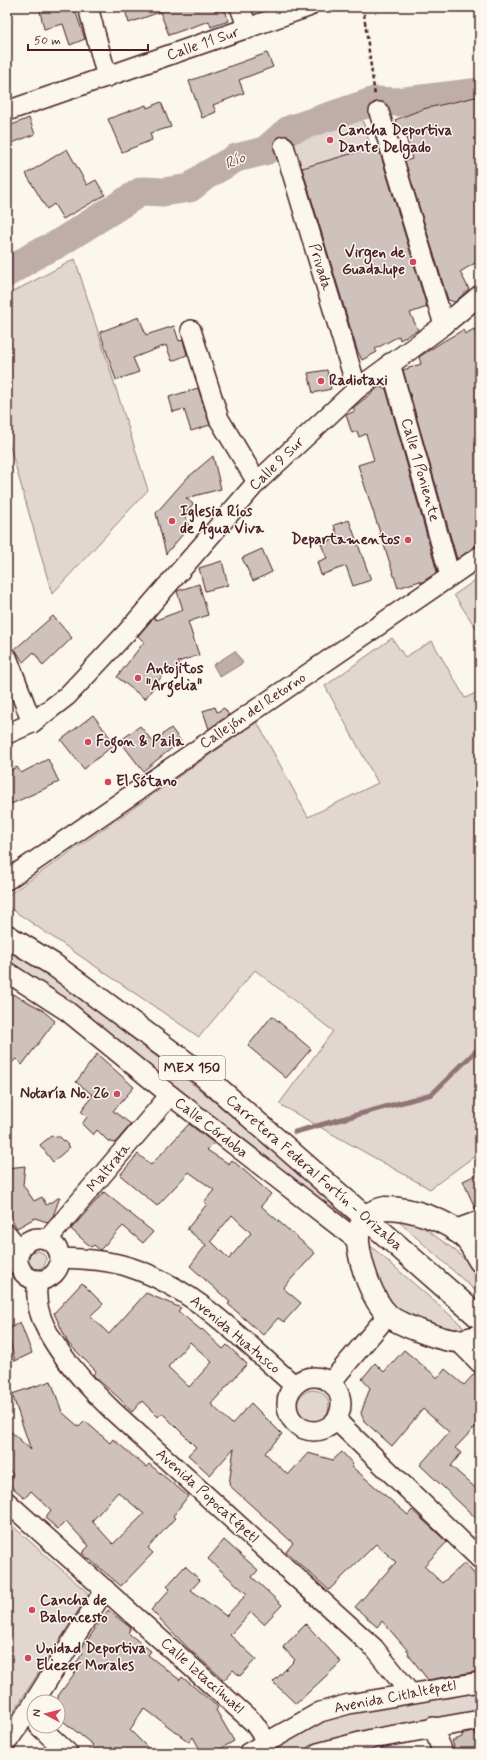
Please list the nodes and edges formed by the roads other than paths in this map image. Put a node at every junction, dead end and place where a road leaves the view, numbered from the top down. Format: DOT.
graph roads {
  1 [pos="88,7"];
  2 [pos="240,7"];
  3 [pos="308,7"];
  4 [pos="248,29"];
  5 [pos="107,77"];
  6 [pos="377,104"];
  7 [pos="7,111"];
  8 [pos="284,146"];
  9 [pos="479,301"];
  10 [pos="444,326"];
  11 [pos="191,330"];
  12 [pos="390,363"];
  13 [pos="357,389"];
  14 [pos="257,482"];
  15 [pos="480,556"];
  16 [pos="450,576"];
  17 [pos="7,657"];
  18 [pos="32,723"];
  19 [pos="7,734"];
  20 [pos="7,880"];
  21 [pos="7,936"];
  22 [pos="7,972"];
  23 [pos="170,1095"];
  24 [pos="364,1216"];
  25 [pos="480,1222"];
  26 [pos="456,1231"];
  27 [pos="7,1234"];
  28 [pos="47,1240"];
  29 [pos="358,1241"];
  30 [pos="15,1257"];
  31 [pos="60,1258"];
  32 [pos="480,1261"];
  33 [pos="38,1280"];
  34 [pos="388,1315"];
  35 [pos="480,1318"];
  36 [pos="480,1336"];
  37 [pos="458,1341"];
  38 [pos="480,1363"];
  39 [pos="331,1382"];
  40 [pos="294,1385"];
  41 [pos="336,1420"];
  42 [pos="7,1502"];
  43 [pos="480,1559"];
  44 [pos="105,1589"];
  45 [pos="480,1682"];
  46 [pos="410,1693"];
  47 [pos="45,1694"];
  48 [pos="480,1720"];
  49 [pos="26,1722"];
  50 [pos="433,1727"];
  51 [pos="51,1734"];
  52 [pos="7,1742"];
  53 [pos="267,1742"];
  54 [pos="68,1753"];
  55 [pos="248,1753"];
  56 [pos="318,1753"];
  57 [pos="443,1753"];
  1 -- 5 [label="street"];
  2 -- 4 [label="street"];
  3 -- 4 [label="street, Calle 11 Sur"];
  4 -- 5 [label="street, Calle 11 Sur"];
  5 -- 7 [label="street, Calle 11 Sur"];
  6 -- 10 [label="street"];
  8 -- 13 [label="street, Privada"];
  9 -- 10 [label="street, Calle 9 Sur"];
  10 -- 12 [label="street, Calle 9 Sur"];
  11 -- 14 [label="street"];
  12 -- 13 [label="street, Calle 9 Sur"];
  12 -- 16 [label="street, Calle 1 Poniente"];
  13 -- 14 [label="street, Calle 9 Sur"];
  14 -- 18 [label="street, Calle 9 Sur"];
  15 -- 16 [label="street, Callejón del Retorno"];
  16 -- 20 [label="street, Callejón del Retorno"];
  17 -- 18 [label="street"];
  18 -- 19 [label="street, Calle 9 Sur"];
  21 -- 24 [label="main road, Carretera Federal Fortín - Orizaba / MEX 150"];
  22 -- 23 [label="street, Calle Córdoba"];
  23 -- 28 [label="street, Maltrata"];
  23 -- 29 [label="street, Calle Córdoba"];
  24 -- 26 [label="main road"];
  24 -- 29 [label="main road"];
  24 -- 35 [label="main road, Carretera Federal Fortín - Orizaba / MEX 150"];
  25 -- 26 [label="main road"];
  26 -- 32 [label="main road"];
  27 -- 30 [label="street"];
  28 -- 30 [label="street"];
  28 -- 31 [label="street"];
  29 -- 34 [label="main road"];
  30 -- 33 [label="street"];
  31 -- 33 [label="street"];
  31 -- 40 [label="street, Avenida Huatusco"];
  33 -- 46 [label="street, Avenida Popocatépetl"];
  34 -- 37 [label="main road"];
  34 -- 39 [label="street"];
  36 -- 37 [label="main road"];
  37 -- 38 [label="street"];
  39 -- 40 [label="street"];
  39 -- 41 [label="street"];
  40 -- 41 [label="street"];
  41 -- 43 [label="street"];
  42 -- 44 [label="street, Calle Iztaccíhuatl"];
  44 -- 47 [label="street"];
  44 -- 53 [label="street, Calle Iztaccíhuatl"];
  45 -- 46 [label="street, Avenida Citlaltépetl"];
  46 -- 53 [label="street, Avenida Citlaltépetl"];
  48 -- 50 [label="street"];
  49 -- 52 [label="street"];
  50 -- 56 [label="street"];
  50 -- 57 [label="street"];
  51 -- 54 [label="street"];
  53 -- 55 [label="street, Avenida Citlaltépetl"];
}
